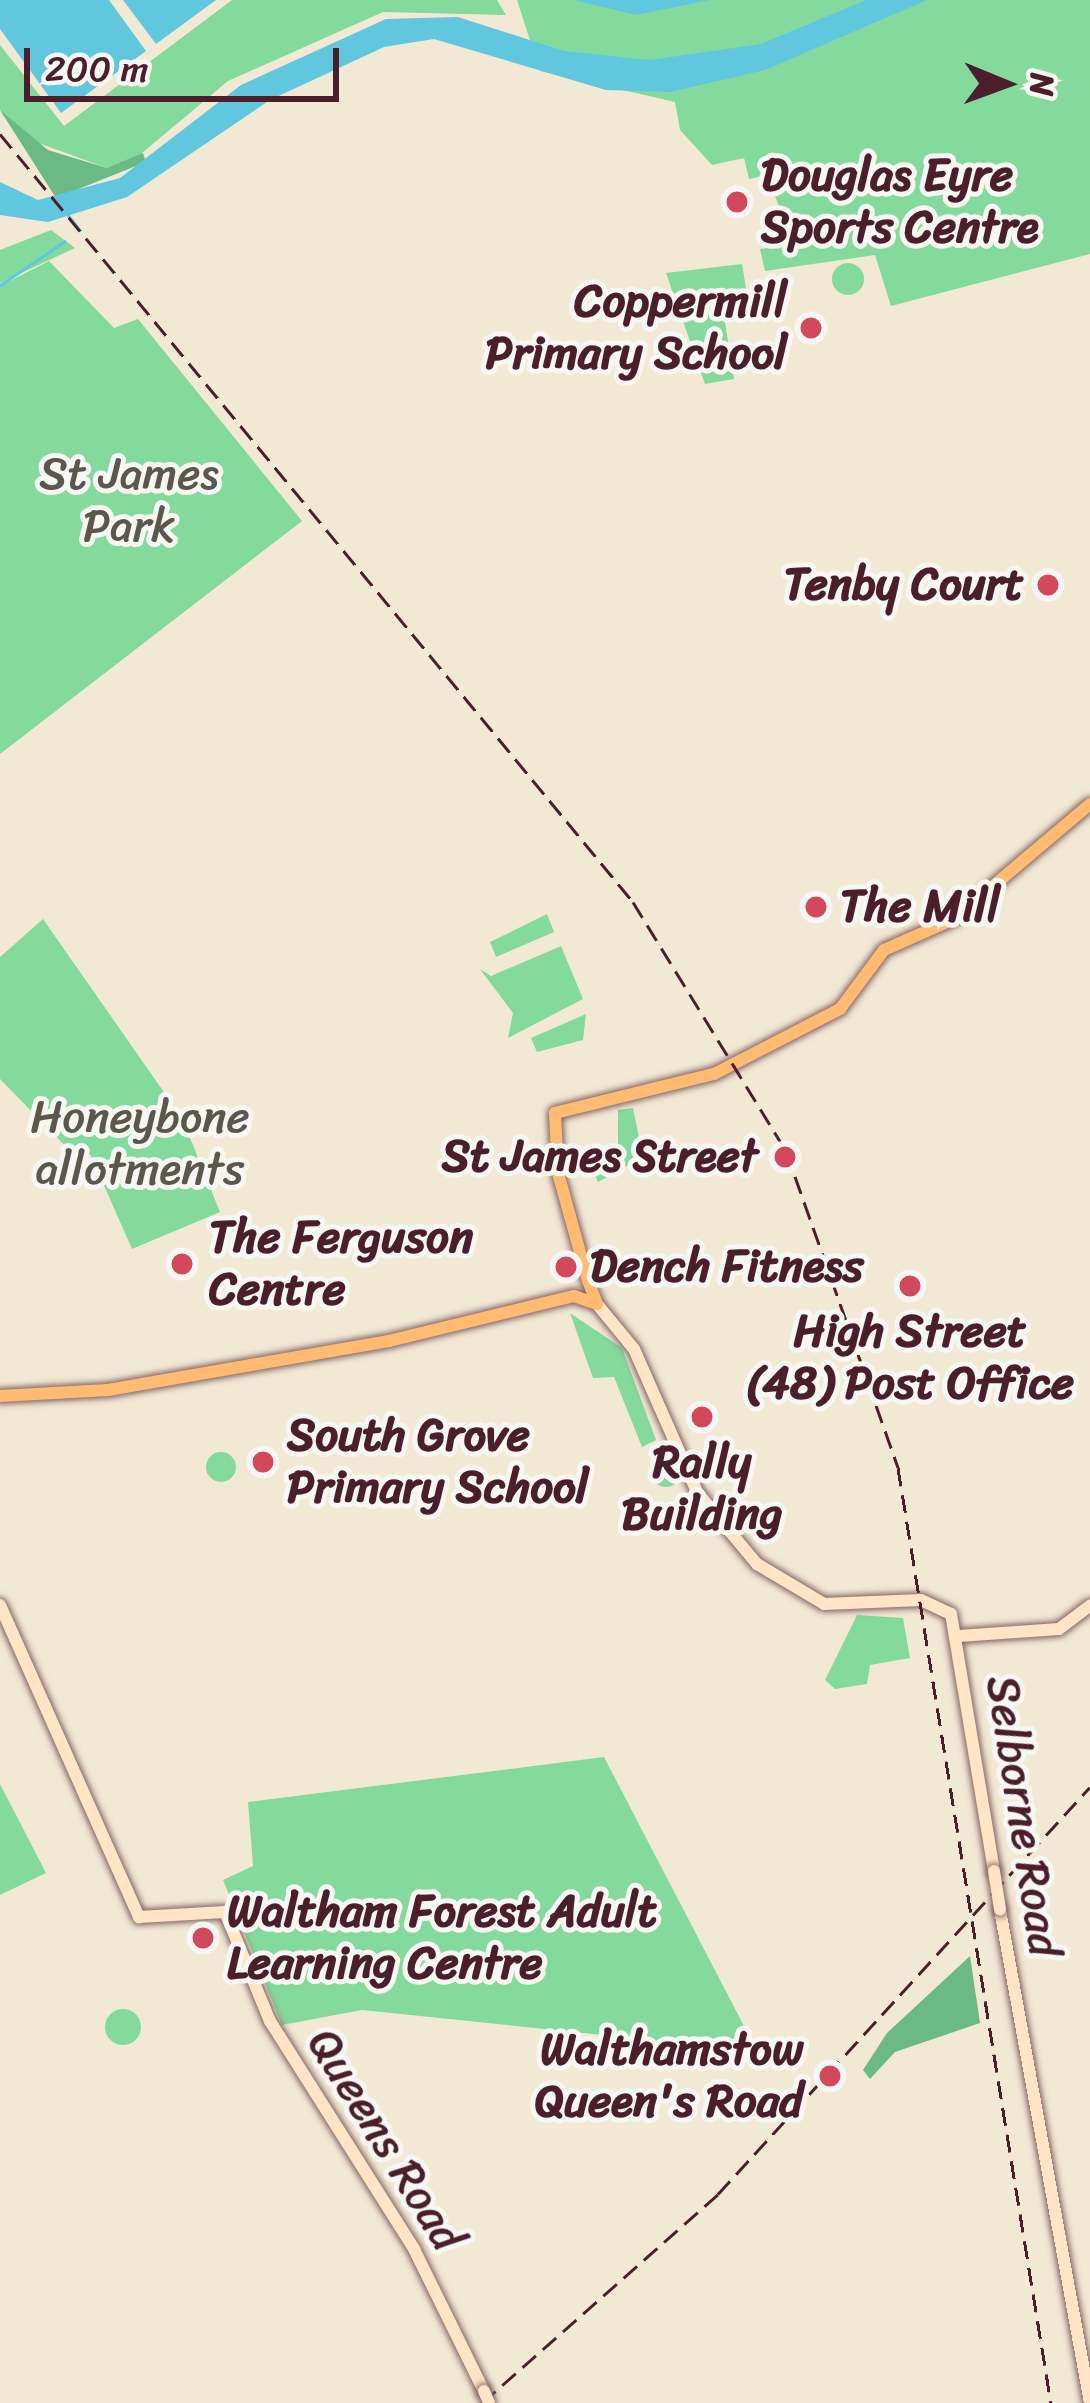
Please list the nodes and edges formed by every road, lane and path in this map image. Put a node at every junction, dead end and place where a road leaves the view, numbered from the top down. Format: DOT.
graph roads {
  1 [pos="1090,804"];
  2 [pos="589,1281"];
  3 [pos="574,1296"];
  4 [pos="598,1304"];
  5 [pos="0,1396"];
  6 [pos="0,1605"];
  7 [pos="1090,1606"];
  8 [pos="958,1636"];
  9 [pos="486,2397"];
  10 [pos="1090,2403"];
  1 -- 2 [label="main road"];
  2 -- 3 [label="main road"];
  2 -- 4 [label="main road"];
  3 -- 4 [label="main road"];
  3 -- 5 [label="main road"];
  4 -- 8 [label="street, Selborne Road"];
  6 -- 9 [label="street, Queens Road"];
  7 -- 8 [label="street"];
  8 -- 10 [label="street, Selborne Road, bridge"];
}
